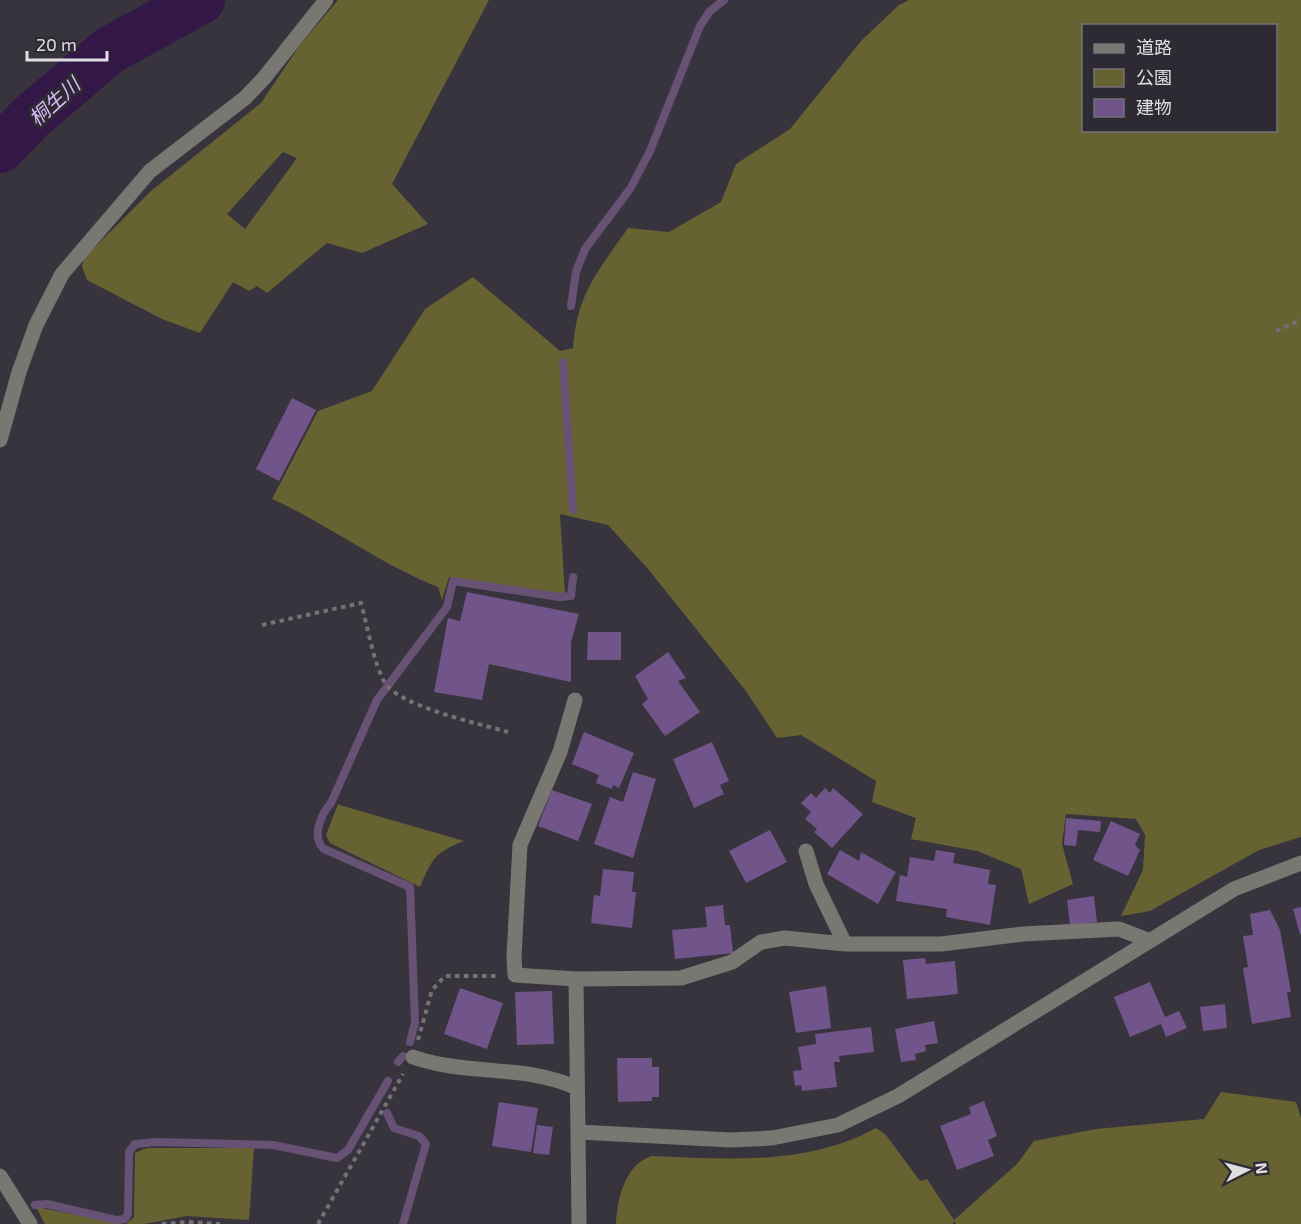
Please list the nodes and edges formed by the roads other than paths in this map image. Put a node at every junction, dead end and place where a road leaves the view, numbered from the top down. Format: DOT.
graph roads {
  1 [pos="326,0"];
  2 [pos="0,440"];
  3 [pos="575,700"];
  4 [pos="807,851"];
  5 [pos="1301,863"];
  6 [pos="1148,940"];
  7 [pos="845,944"];
  8 [pos="576,979"];
  9 [pos="413,1057"];
  10 [pos="577,1088"];
  11 [pos="578,1132"];
  12 [pos="0,1176"];
  13 [pos="30,1224"];
  14 [pos="579,1224"];
  1 -- 2 [label="street"];
  3 -- 8 [label="street"];
  4 -- 7 [label="street"];
  5 -- 6 [label="street"];
  6 -- 7 [label="street"];
  6 -- 11 [label="street"];
  7 -- 8 [label="street"];
  8 -- 10 [label="street"];
  9 -- 10 [label="street"];
  10 -- 11 [label="street"];
  11 -- 14 [label="street"];
  12 -- 13 [label="street"];
}
